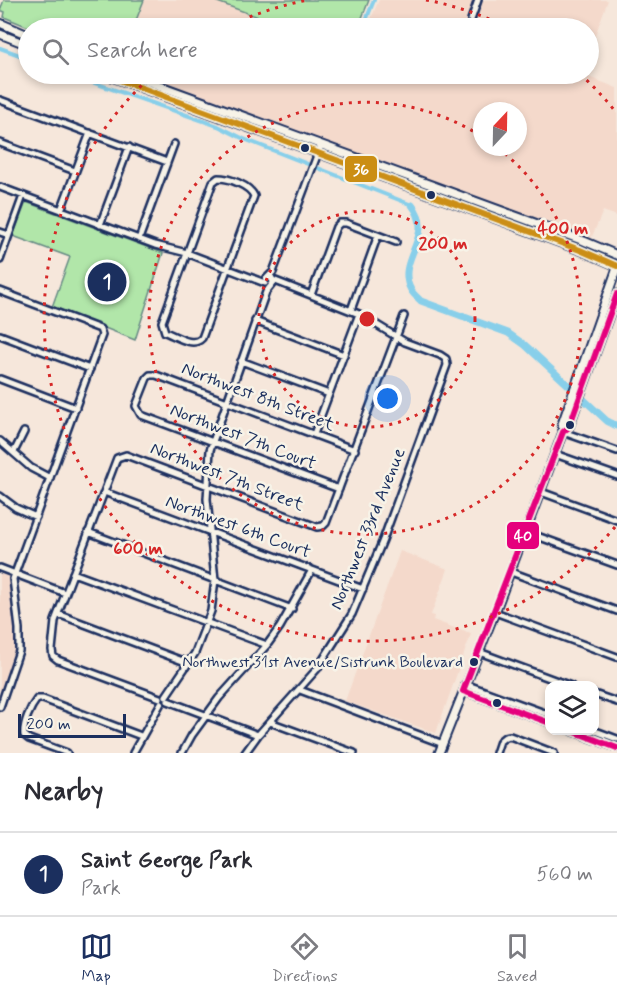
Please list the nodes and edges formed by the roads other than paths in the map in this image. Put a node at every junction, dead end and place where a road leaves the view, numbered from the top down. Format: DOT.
graph roads {
  1 [pos="478,0"];
  2 [pos="472,18"];
  3 [pos="0,22"];
  4 [pos="18,30"];
  5 [pos="0,34"];
  6 [pos="18,41"];
  7 [pos="131,84"];
  8 [pos="155,84"];
  9 [pos="163,96"];
  10 [pos="0,100"];
  11 [pos="223,109"];
  12 [pos="90,133"];
  13 [pos="0,143"];
  14 [pos="174,144"];
  15 [pos="129,147"];
  16 [pos="318,153"];
  17 [pos="167,162"];
  18 [pos="75,171"];
  19 [pos="0,187"];
  20 [pos="23,196"];
  21 [pos="61,210"];
  22 [pos="100,225"];
  23 [pos="0,232"];
  24 [pos="9,235"];
  25 [pos="378,235"];
  26 [pos="139,239"];
  27 [pos="396,242"];
  28 [pos="187,253"];
  29 [pos="617,255"];
  30 [pos="0,260"];
  31 [pos="617,267"];
  32 [pos="228,268"];
  33 [pos="269,281"];
  34 [pos="0,291"];
  35 [pos="617,294"];
  36 [pos="311,295"];
  37 [pos="351,310"];
  38 [pos="359,314"];
  39 [pos="404,316"];
  40 [pos="255,321"];
  41 [pos="0,335"];
  42 [pos="396,337"];
  43 [pos="589,352"];
  44 [pos="344,355"];
  45 [pos="241,361"];
  46 [pos="592,365"];
  47 [pos="90,369"];
  48 [pos="0,379"];
  49 [pos="582,382"];
  50 [pos="329,394"];
  51 [pos="226,401"];
  52 [pos="76,408"];
  53 [pos="138,412"];
  54 [pos="24,432"];
  55 [pos="563,432"];
  56 [pos="314,434"];
  57 [pos="0,441"];
  58 [pos="212,441"];
  59 [pos="355,450"];
  60 [pos="14,452"];
  61 [pos="617,452"];
  62 [pos="555,454"];
  63 [pos="617,476"];
  64 [pos="50,478"];
  65 [pos="207,485"];
  66 [pos="339,489"];
  67 [pos="104,492"];
  68 [pos="541,492"];
  69 [pos="0,496"];
  70 [pos="36,517"];
  71 [pos="617,520"];
  72 [pos="88,532"];
  73 [pos="526,532"];
  74 [pos="210,533"];
  75 [pos="617,566"];
  76 [pos="0,568"];
  77 [pos="312,570"];
  78 [pos="511,572"];
  79 [pos="15,573"];
  80 [pos="73,573"];
  81 [pos="215,580"];
  82 [pos="363,589"];
  83 [pos="66,593"];
  84 [pos="292,609"];
  85 [pos="617,611"];
  86 [pos="495,612"];
  87 [pos="58,614"];
  88 [pos="208,623"];
  89 [pos="267,645"];
  90 [pos="479,652"];
  91 [pos="617,657"];
  92 [pos="188,663"];
  93 [pos="557,681"];
  94 [pos="464,688"];
  95 [pos="300,690"];
  96 [pos="599,696"];
  97 [pos="167,698"];
  98 [pos="160,700"];
  99 [pos="617,702"];
  100 [pos="0,707"];
  101 [pos="545,714"];
  102 [pos="206,715"];
  103 [pos="545,721"];
  104 [pos="270,722"];
  105 [pos="599,732"];
  106 [pos="258,735"];
  107 [pos="582,735"];
  108 [pos="141,736"];
  109 [pos="617,739"];
  110 [pos="443,744"];
  111 [pos="617,748"];
  112 [pos="549,752"];
  113 [pos="67,753"];
  114 [pos="133,753"];
  115 [pos="182,753"];
  116 [pos="245,753"];
  117 [pos="354,753"];
  118 [pos="440,753"];
  119 [pos="496,753"];
  1 -- 2 [label="street"];
  3 -- 4 [label="main road"];
  5 -- 6 [label="main road"];
  7 -- 9 [label="main road"];
  8 -- 11 [label="main road"];
  9 -- 11 [label="main road"];
  9 -- 16 [label="main road"];
  10 -- 12 [label="street"];
  11 -- 16 [label="main road"];
  12 -- 15 [label="street"];
  12 -- 18 [label="street"];
  13 -- 18 [label="street"];
  14 -- 17 [label="street"];
  15 -- 17 [label="street"];
  15 -- 22 [label="street"];
  16 -- 29 [label="main road"];
  16 -- 31 [label="main road"];
  16 -- 33 [label="street"];
  17 -- 26 [label="street"];
  18 -- 21 [label="street"];
  19 -- 20 [label="street"];
  20 -- 21 [label="street"];
  20 -- 24 [label="street"];
  21 -- 22 [label="street"];
  22 -- 26 [label="street"];
  23 -- 24 [label="street"];
  24 -- 30 [label="street"];
  25 -- 27 [label="street"];
  25 -- 36 [label="street"];
  25 -- 37 [label="street"];
  26 -- 28 [label="street"];
  28 -- 32 [label="street"];
  28 -- 32 [label="street"];
  28 -- 32 [label="street"];
  31 -- 43 [label="main road"];
  32 -- 33 [label="street"];
  33 -- 36 [label="street"];
  33 -- 40 [label="street"];
  34 -- 47 [label="street"];
  35 -- 46 [label="main road"];
  36 -- 37 [label="street"];
  37 -- 38 [label="street"];
  38 -- 42 [label="street"];
  38 -- 44 [label="street"];
  39 -- 42 [label="street"];
  40 -- 44 [label="street"];
  40 -- 45 [label="street"];
  41 -- 47 [label="street"];
  42 -- 59 [label="street"];
  42 -- 82 [label="street, Northwest 33rd Avenue"];
  43 -- 46 [label="main road"];
  43 -- 49 [label="main road"];
  44 -- 50 [label="street"];
  45 -- 50 [label="street"];
  45 -- 51 [label="street"];
  46 -- 49 [label="main road"];
  47 -- 52 [label="street"];
  48 -- 52 [label="street"];
  49 -- 55 [label="main road"];
  50 -- 56 [label="street"];
  51 -- 53 [label="street, Northwest 8th Street"];
  51 -- 56 [label="street, Northwest 8th Street"];
  51 -- 58 [label="street"];
  52 -- 64 [label="street"];
  53 -- 58 [label="street, Northwest 7th Court"];
  54 -- 60 [label="street"];
  55 -- 61 [label="street"];
  55 -- 62 [label="main road"];
  56 -- 59 [label="street, Northwest 8th Street"];
  57 -- 60 [label="street"];
  58 -- 65 [label="street"];
  58 -- 66 [label="street, Northwest 7th Court"];
  59 -- 66 [label="street"];
  60 -- 64 [label="street"];
  62 -- 63 [label="street"];
  62 -- 68 [label="main road"];
  64 -- 70 [label="street"];
  65 -- 66 [label="street, Northwest 7th Street"];
  65 -- 67 [label="street, Northwest 7th Street"];
  65 -- 74 [label="street"];
  67 -- 72 [label="street"];
  67 -- 74 [label="street, Northwest 6th Court"];
  68 -- 71 [label="street"];
  68 -- 73 [label="main road"];
  69 -- 70 [label="street"];
  70 -- 79 [label="street"];
  72 -- 80 [label="street"];
  72 -- 81 [label="street"];
  73 -- 75 [label="street"];
  73 -- 78 [label="main road"];
  74 -- 77 [label="street, Northwest 6th Court"];
  74 -- 81 [label="street"];
  76 -- 79 [label="street"];
  77 -- 82 [label="street, Northwest 6th Court"];
  77 -- 84 [label="street"];
  78 -- 85 [label="street"];
  78 -- 86 [label="main road"];
  79 -- 83 [label="street"];
  79 -- 100 [label="street"];
  80 -- 83 [label="street"];
  80 -- 88 [label="street"];
  81 -- 84 [label="street"];
  81 -- 88 [label="street"];
  82 -- 95 [label="street, Northwest 33rd Avenue"];
  83 -- 87 [label="street"];
  84 -- 89 [label="street"];
  86 -- 90 [label="main road"];
  86 -- 91 [label="street"];
  87 -- 92 [label="street"];
  87 -- 98 [label="street"];
  88 -- 89 [label="street"];
  88 -- 92 [label="street"];
  89 -- 102 [label="street"];
  90 -- 93 [label="street"];
  90 -- 94 [label="main road"];
  92 -- 97 [label="street"];
  94 -- 101 [label="street"];
  94 -- 103 [label="street"];
  94 -- 110 [label="main road"];
  95 -- 104 [label="street, Northwest 33rd Avenue"];
  95 -- 110 [label="street"];
  96 -- 99 [label="street"];
  97 -- 98 [label="street"];
  97 -- 102 [label="street"];
  98 -- 108 [label="street"];
  102 -- 106 [label="street"];
  102 -- 115 [label="street"];
  104 -- 106 [label="street, Northwest 33rd Avenue"];
  104 -- 117 [label="street"];
  105 -- 109 [label="street"];
  106 -- 116 [label="street, Northwest 33rd Avenue"];
  107 -- 111 [label="street"];
  108 -- 113 [label="street"];
  108 -- 114 [label="street"];
  110 -- 118 [label="main road"];
  112 -- 119 [label="street"];
}
